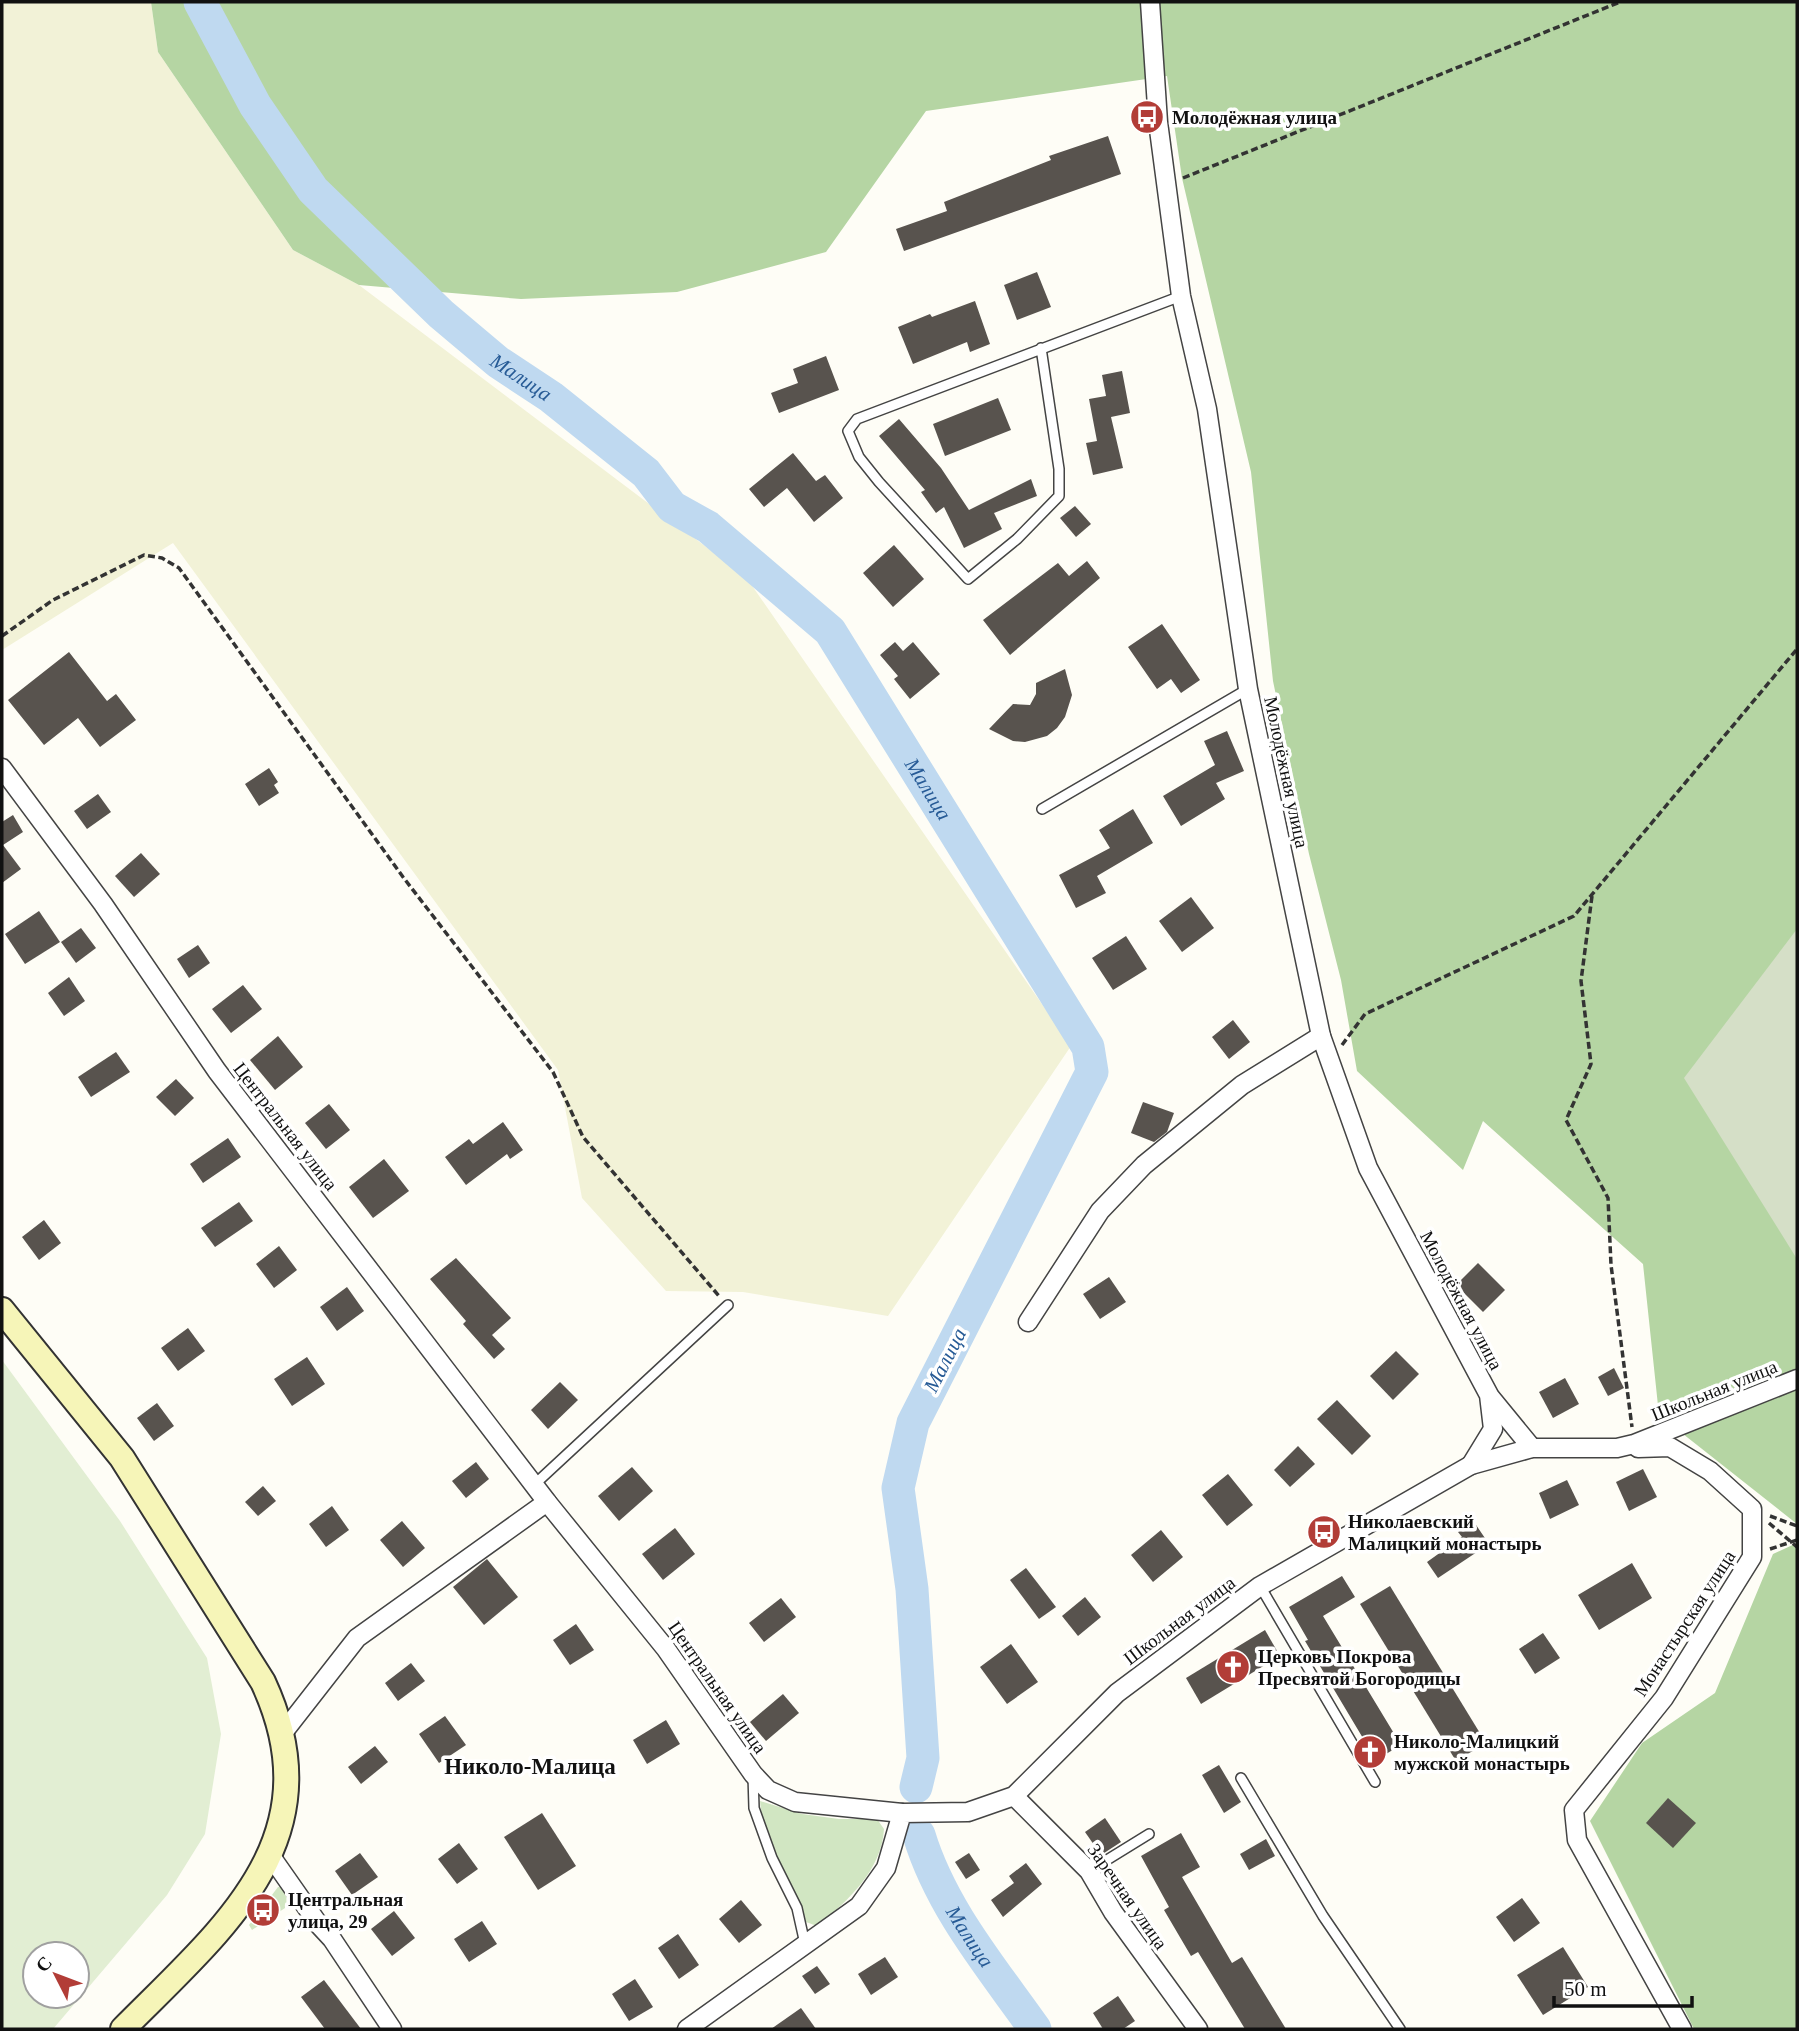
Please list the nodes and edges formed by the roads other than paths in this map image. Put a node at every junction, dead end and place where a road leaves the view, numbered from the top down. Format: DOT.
graph roads {
  1 [pos="1150,2"];
  2 [pos="1181,296"];
  3 [pos="1041,348"];
  4 [pos="1248,688"];
  5 [pos="2,768"];
  6 [pos="1042,809"];
  7 [pos="1321,1036"];
  8 [pos="728,1306"];
  9 [pos="2,1310"];
  10 [pos="1028,1322"];
  11 [pos="1797,1379"];
  12 [pos="1489,1395"];
  13 [pos="1626,1446"];
  14 [pos="1532,1448"];
  15 [pos="1471,1465"];
  16 [pos="535,1484"];
  17 [pos="547,1502"];
  18 [pos="1260,1586"];
  19 [pos="282,1734"];
  20 [pos="753,1774"];
  21 [pos="1241,1778"];
  22 [pos="1375,1782"];
  23 [pos="1014,1796"];
  24 [pos="902,1814"];
  25 [pos="1149,1834"];
  26 [pos="270,1855"];
  27 [pos="1089,1871"];
  28 [pos="805,1946"];
  29 [pos="123,2029"];
  30 [pos="393,2029"];
  31 [pos="687,2029"];
  32 [pos="1198,2029"];
  33 [pos="1400,2029"];
  34 [pos="1682,2029"];
  1 -- 2 [label="street, Молодёжная улица"];
  2 -- 3 [label="lane"];
  2 -- 4 [label="street, Молодёжная улица"];
  3 -- 3 [label="lane"];
  4 -- 6 [label="lane"];
  4 -- 7 [label="street, Молодёжная улица"];
  5 -- 16 [label="street, Центральная улица"];
  7 -- 10 [label="street"];
  7 -- 12 [label="street, Молодёжная улица"];
  8 -- 16 [label="lane"];
  9 -- 19 [label="street"];
  11 -- 13 [label="street, Школьная улица"];
  12 -- 14 [label="street, Молодёжная улица"];
  12 -- 15 [label="street, Молодёжная улица"];
  13 -- 14 [label="street, Школьная улица"];
  13 -- 34 [label="street, Монастырская улица"];
  14 -- 15 [label="street, Школьная улица"];
  15 -- 18 [label="street, Школьная улица"];
  16 -- 17 [label="street, Центральная улица"];
  17 -- 19 [label="street"];
  17 -- 20 [label="street, Центральная улица"];
  18 -- 22 [label="lane"];
  18 -- 23 [label="street, Школьная улица"];
  19 -- 26 [label="street"];
  20 -- 24 [label="street, Центральная улица"];
  20 -- 28 [label="lane"];
  21 -- 33 [label="lane"];
  23 -- 24 [label="street, Школьная улица"];
  23 -- 27 [label="street, Заречная улица"];
  24 -- 28 [label="street"];
  25 -- 27 [label="lane"];
  26 -- 29 [label="street"];
  26 -- 30 [label="street"];
  27 -- 32 [label="street, Заречная улица"];
  28 -- 31 [label="street"];
}
